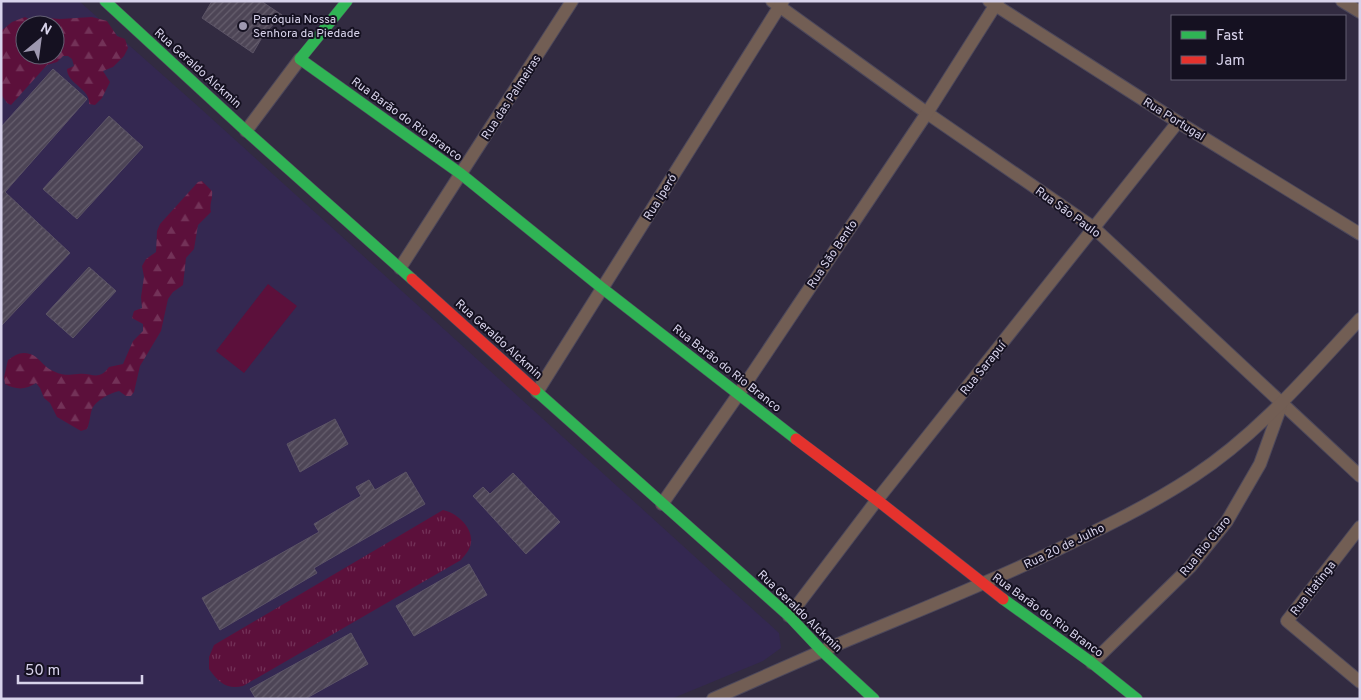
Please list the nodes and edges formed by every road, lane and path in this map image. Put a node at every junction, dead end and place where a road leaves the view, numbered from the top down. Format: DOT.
graph roads {
  1 [pos="105,1"];
  2 [pos="347,1"];
  3 [pos="572,1"];
  4 [pos="1342,1"];
  5 [pos="778,3"];
  6 [pos="995,3"];
  7 [pos="1360,12"];
  8 [pos="300,59"];
  9 [pos="927,113"];
  10 [pos="1178,122"];
  11 [pos="246,131"];
  12 [pos="461,174"];
  13 [pos="1094,228"];
  14 [pos="1360,234"];
  15 [pos="400,268"];
  16 [pos="602,288"];
  17 [pos="1360,319"];
  18 [pos="537,392"];
  19 [pos="738,395"];
  20 [pos="1282,404"];
  21 [pos="1360,476"];
  22 [pos="877,500"];
  23 [pos="662,504"];
  24 [pos="1360,527"];
  25 [pos="983,585"];
  26 [pos="789,616"];
  27 [pos="822,651"];
  28 [pos="1092,663"];
  29 [pos="1360,682"];
  30 [pos="713,699"];
  31 [pos="874,699"];
  32 [pos="1137,699"];
  1 -- 11 [label="street, Rua Geraldo Alckmin"];
  2 -- 8 [label="street"];
  3 -- 12 [label="street, Rua das Palmeiras"];
  4 -- 7 [label="street"];
  5 -- 9 [label="street, Rua São Paulo"];
  5 -- 16 [label="street, Rua Iperó"];
  6 -- 9 [label="street, Rua São Bento"];
  6 -- 10 [label="street, Rua Portugal"];
  8 -- 11 [label="street"];
  8 -- 12 [label="street, Rua Barão do Rio Branco"];
  9 -- 13 [label="street, Rua São Paulo"];
  9 -- 19 [label="street, Rua São Bento"];
  10 -- 13 [label="street, Rua Sarapuí"];
  10 -- 14 [label="street, Rua Portugal"];
  11 -- 15 [label="street, Rua Geraldo Alckmin"];
  12 -- 15 [label="street, Rua das Palmeiras"];
  12 -- 16 [label="street, Rua Barão do Rio Branco"];
  13 -- 20 [label="street, Rua São Paulo"];
  13 -- 22 [label="street, Rua Sarapuí"];
  15 -- 18 [label="street, Rua Geraldo Alckmin"];
  16 -- 18 [label="street, Rua Iperó"];
  16 -- 19 [label="street, Rua Barão do Rio Branco"];
  17 -- 20 [label="street, Rua 20 de Julho"];
  18 -- 23 [label="street, Rua Geraldo Alckmin"];
  19 -- 22 [label="street, Rua Barão do Rio Branco"];
  19 -- 23 [label="street, Rua São Bento"];
  20 -- 21 [label="street, Rua São Paulo"];
  20 -- 25 [label="street, Rua 20 de Julho"];
  20 -- 28 [label="street, Rua Rio Claro"];
  22 -- 25 [label="street, Rua Barão do Rio Branco"];
  22 -- 26 [label="street, Rua Sarapuí"];
  23 -- 26 [label="street, Rua Geraldo Alckmin"];
  24 -- 29 [label="street, Rua Itatinga"];
  25 -- 27 [label="street, Rua 20 de Julho"];
  25 -- 28 [label="street, Rua Barão do Rio Branco"];
  26 -- 27 [label="street, Rua Geraldo Alckmin"];
  27 -- 30 [label="street, Rua 20 de Julho"];
  27 -- 31 [label="street, Rua Geraldo Alckmin"];
  28 -- 32 [label="street, Rua Barão do Rio Branco"];
}
